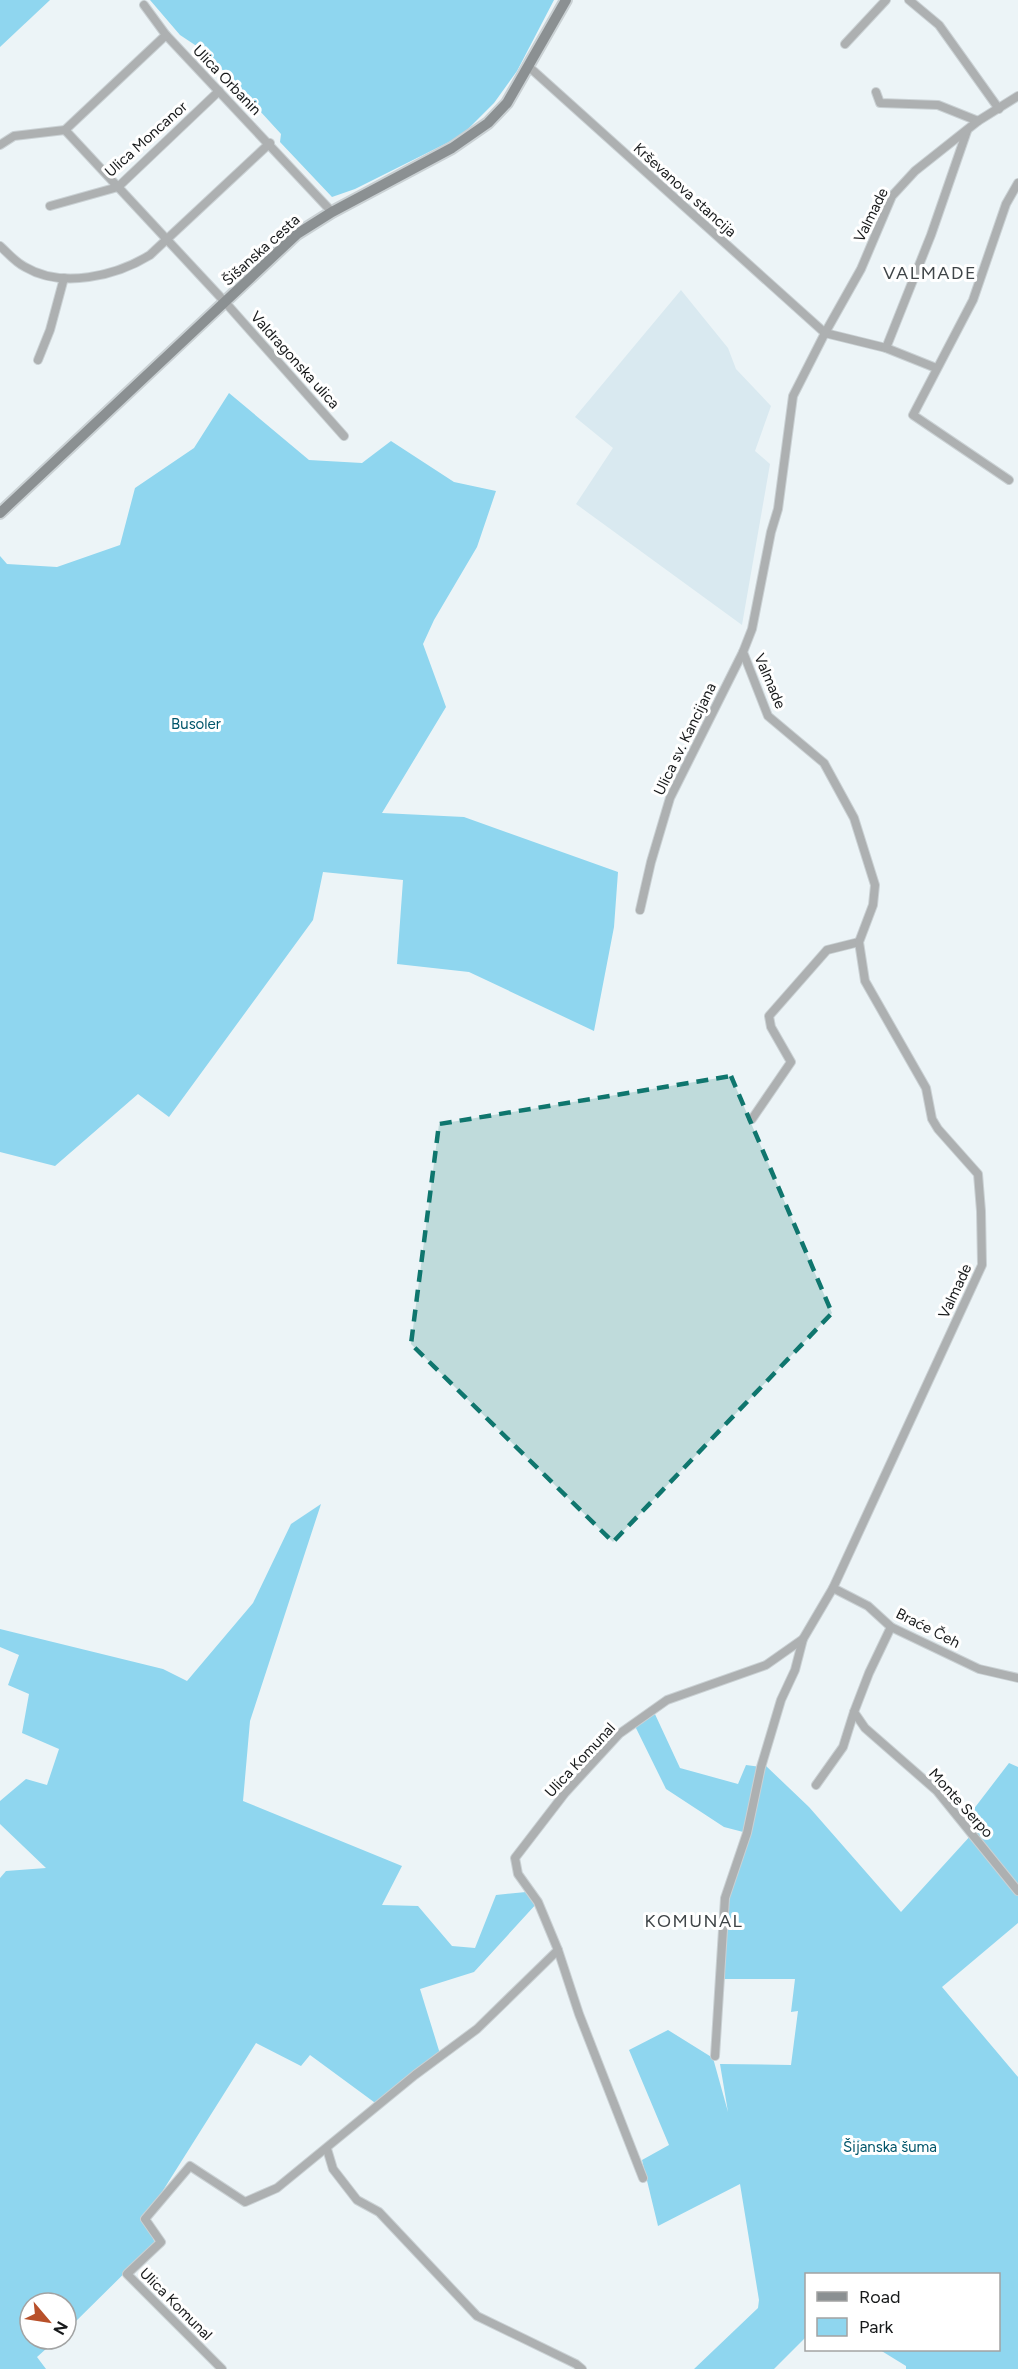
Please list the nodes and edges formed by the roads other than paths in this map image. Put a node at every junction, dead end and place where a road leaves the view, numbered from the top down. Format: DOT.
graph roads {
  1 [pos="566,0"];
  2 [pos="886,0"];
  3 [pos="909,0"];
  4 [pos="144,5"];
  5 [pos="166,35"];
  6 [pos="844,44"];
  7 [pos="528,66"];
  8 [pos="219,91"];
  9 [pos="876,92"];
  10 [pos="1018,96"];
  11 [pos="999,110"];
  12 [pos="978,121"];
  13 [pos="65,130"];
  14 [pos="968,130"];
  15 [pos="270,143"];
  16 [pos="0,145"];
  17 [pos="1018,183"];
  18 [pos="118,187"];
  19 [pos="50,206"];
  20 [pos="332,212"];
  21 [pos="168,240"];
  22 [pos="0,246"];
  23 [pos="64,278"];
  24 [pos="225,302"];
  25 [pos="825,333"];
  26 [pos="886,348"];
  27 [pos="38,360"];
  28 [pos="936,368"];
  29 [pos="344,436"];
  30 [pos="1009,480"];
  31 [pos="0,513"];
  32 [pos="743,652"];
  33 [pos="640,910"];
  34 [pos="859,942"];
  35 [pos="752,1119"];
  36 [pos="833,1588"];
  37 [pos="891,1627"];
  38 [pos="803,1639"];
  39 [pos="1018,1678"];
  40 [pos="854,1712"];
  41 [pos="816,1785"];
  42 [pos="1018,1891"];
  43 [pos="558,1950"];
  44 [pos="716,2056"];
  45 [pos="327,2149"];
  46 [pos="643,2178"];
  47 [pos="222,2369"];
  48 [pos="582,2369"];
  1 -- 7 [label="main road, Šišanska cesta"];
  2 -- 6 [label="street"];
  3 -- 11 [label="street"];
  4 -- 5 [label="street, Ulica Orbanin"];
  5 -- 8 [label="street, Ulica Orbanin"];
  5 -- 13 [label="street"];
  7 -- 20 [label="main road, Šišanska cesta"];
  7 -- 25 [label="street, Krševanova stancija"];
  8 -- 15 [label="street, Ulica Orbanin"];
  8 -- 18 [label="street, Ulica Moncanor"];
  9 -- 12 [label="street"];
  10 -- 11 [label="street, Valmade"];
  11 -- 12 [label="street, Valmade"];
  12 -- 14 [label="street, Valmade"];
  13 -- 16 [label="street"];
  13 -- 18 [label="street"];
  14 -- 25 [label="street, Valmade"];
  14 -- 26 [label="street, Valmade"];
  15 -- 20 [label="street, Ulica Orbanin"];
  15 -- 21 [label="street"];
  17 -- 28 [label="street"];
  18 -- 19 [label="street, Ulica Moncanor"];
  18 -- 21 [label="street"];
  20 -- 24 [label="main road, Šišanska cesta"];
  21 -- 23 [label="street"];
  21 -- 24 [label="street"];
  22 -- 23 [label="street"];
  23 -- 27 [label="street"];
  24 -- 29 [label="street, Valdragonska ulica"];
  24 -- 31 [label="main road, Šišanska cesta"];
  25 -- 26 [label="street"];
  25 -- 32 [label="street, Valmade"];
  26 -- 28 [label="street"];
  28 -- 30 [label="street"];
  32 -- 33 [label="street, Ulica sv. Kancijana"];
  32 -- 34 [label="street, Valmade"];
  34 -- 35 [label="street"];
  34 -- 36 [label="street, Valmade"];
  36 -- 37 [label="street, Braće Čeh"];
  36 -- 38 [label="street, Ulica Komunal"];
  37 -- 39 [label="street, Braće Čeh"];
  37 -- 40 [label="street"];
  38 -- 43 [label="street, Ulica Komunal"];
  38 -- 44 [label="street, Ulica Komunal"];
  40 -- 41 [label="street"];
  40 -- 42 [label="street, Monte Serpo"];
  43 -- 45 [label="street, Ulica Komunal"];
  43 -- 46 [label="street, Ulica Komunal"];
  45 -- 47 [label="street, Ulica Komunal"];
  45 -- 48 [label="street"];
}
